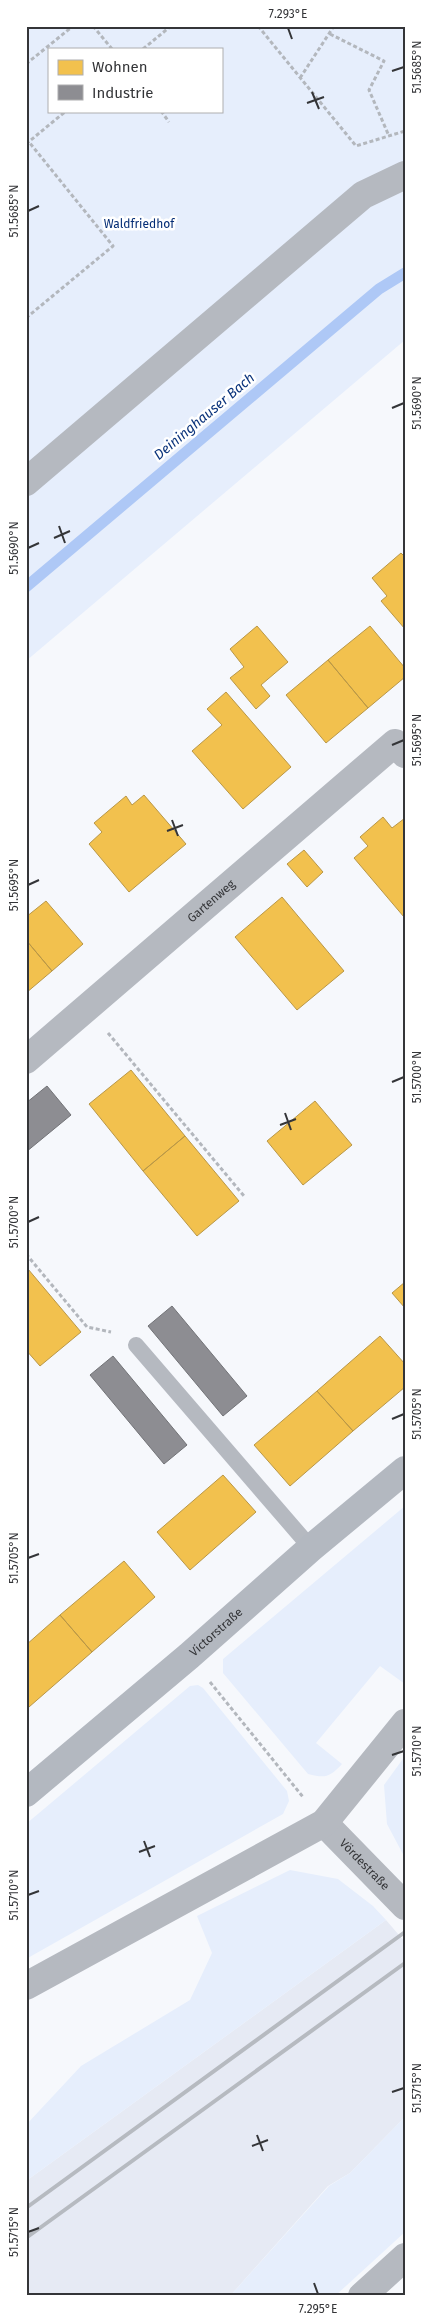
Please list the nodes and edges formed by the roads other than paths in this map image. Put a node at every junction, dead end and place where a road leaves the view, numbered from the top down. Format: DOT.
graph roads {
  1 [pos="405,175"];
  2 [pos="26,482"];
  3 [pos="402,744"];
  4 [pos="26,1060"];
  5 [pos="136,1346"];
  6 [pos="405,1470"];
  7 [pos="311,1548"];
  8 [pos="405,1722"];
  9 [pos="26,1793"];
  10 [pos="324,1823"];
  11 [pos="405,1906"];
  12 [pos="26,1986"];
  13 [pos="405,2258"];
  14 [pos="362,2296"];
  1 -- 2 [label="street"];
  3 -- 4 [label="street, Gartenweg"];
  5 -- 7 [label="lane"];
  6 -- 7 [label="street, Victorstraße"];
  7 -- 9 [label="street, Victorstraße"];
  8 -- 10 [label="street"];
  10 -- 11 [label="street, Vördestraße"];
  10 -- 12 [label="street"];
  13 -- 14 [label="street"];
}
